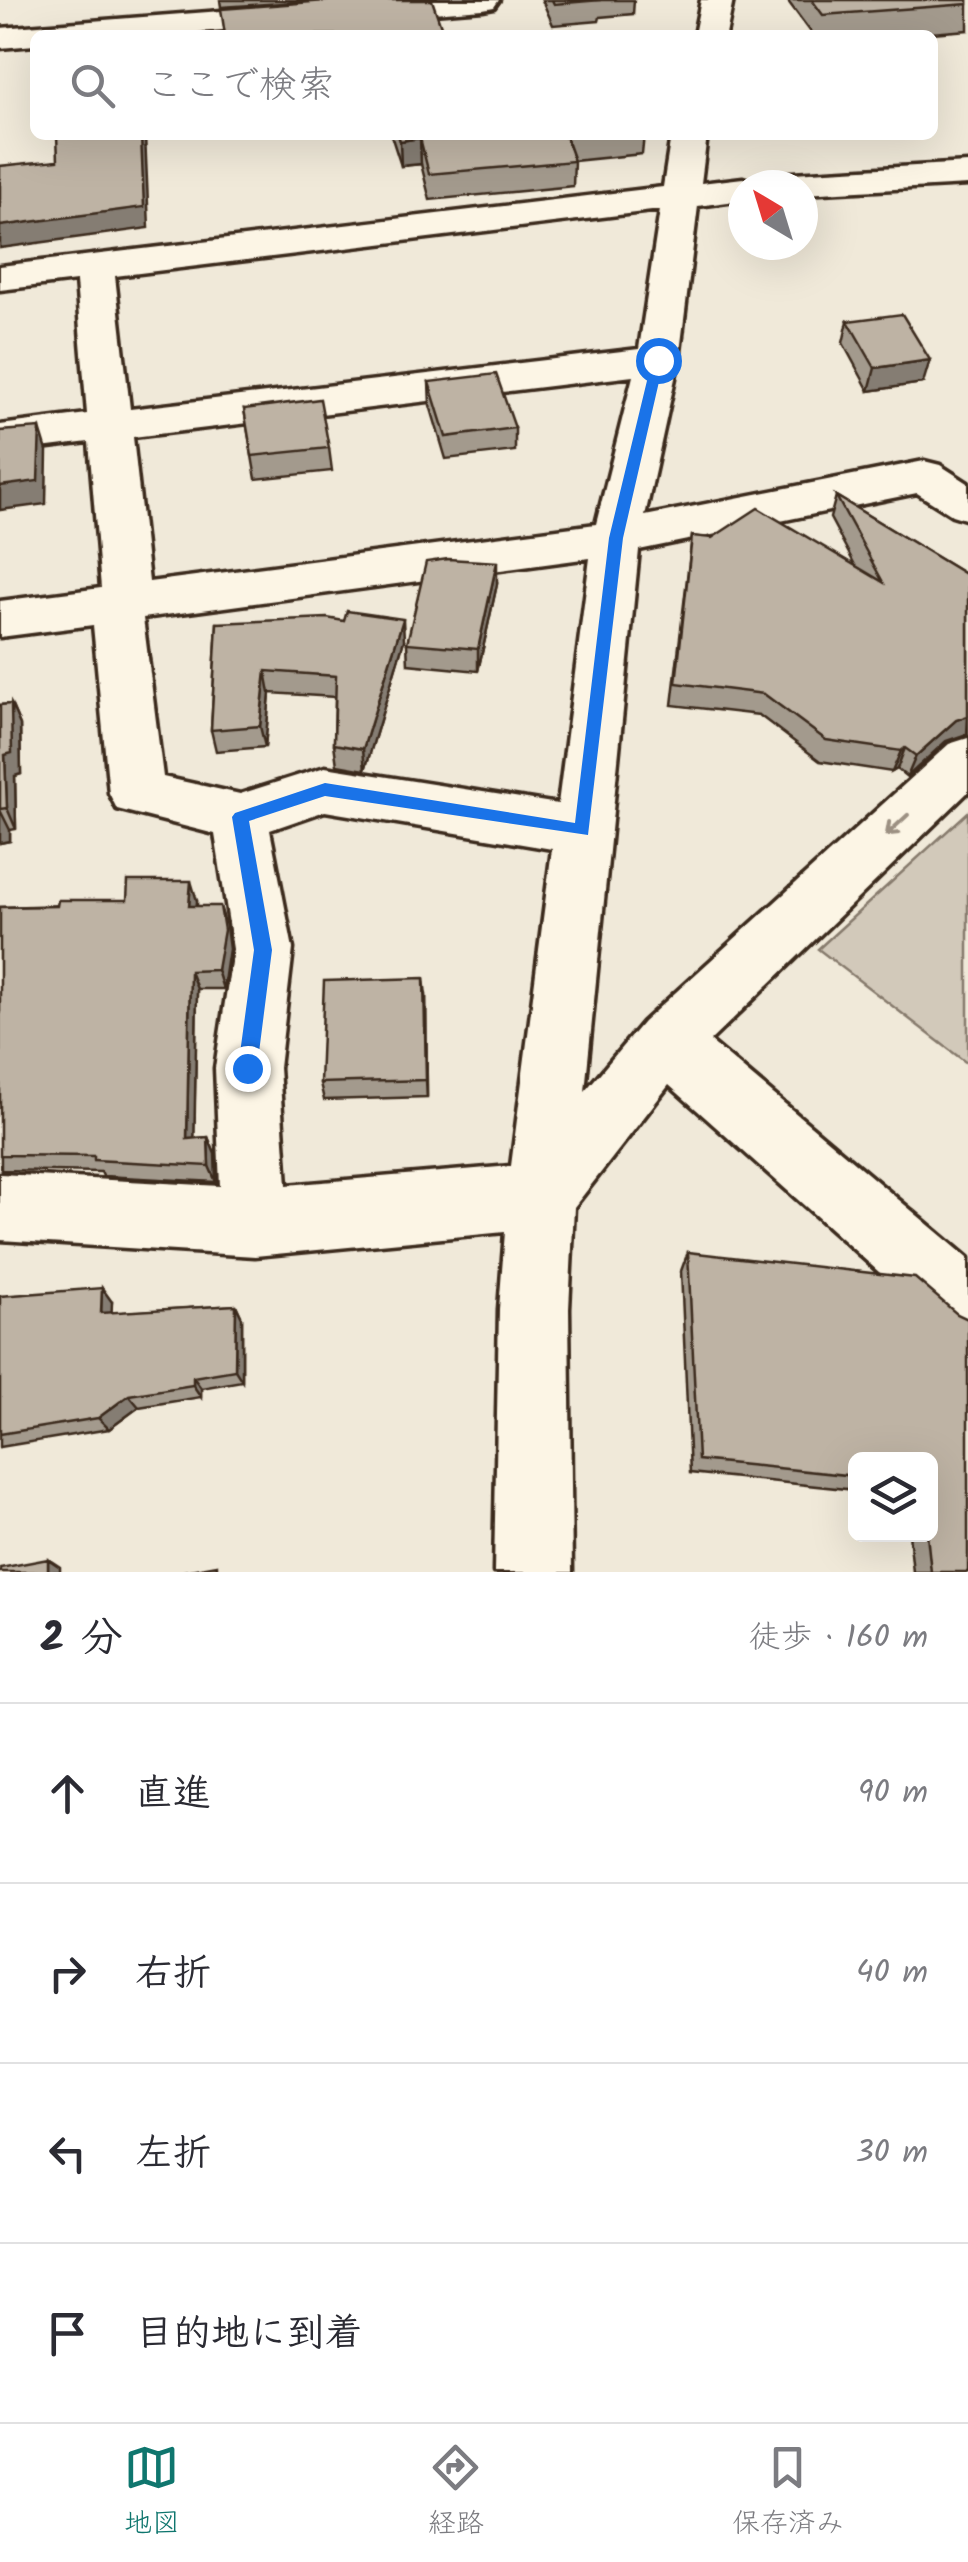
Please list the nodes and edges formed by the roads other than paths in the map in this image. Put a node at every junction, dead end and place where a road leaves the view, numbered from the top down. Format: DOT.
graph roads {
  1 [pos="484,0"];
  2 [pos="718,0"];
  3 [pos="102,30"];
  4 [pos="711,30"];
  5 [pos="30,36"];
  6 [pos="0,38"];
  7 [pos="688,140"];
  8 [pos="968,174"];
  9 [pos="818,183"];
  10 [pos="728,192"];
  11 [pos="679,199"];
  12 [pos="94,266"];
  13 [pos="0,278"];
  14 [pos="658,360"];
  15 [pos="110,424"];
  16 [pos="0,439"];
  17 [pos="968,504"];
  18 [pos="616,538"];
  19 [pos="121,603"];
  20 [pos="0,620"];
  21 [pos="968,758"];
  22 [pos="240,817"];
  23 [pos="582,830"];
  24 [pos="665,1042"];
  25 [pos="541,1196"];
  26 [pos="0,1207"];
  27 [pos="255,1222"];
  28 [pos="968,1304"];
  29 [pos="533,1572"];
  1 -- 3 [label="street"];
  2 -- 4 [label="street"];
  5 -- 6 [label="street"];
  7 -- 11 [label="street"];
  8 -- 9 [label="street"];
  10 -- 11 [label="street"];
  11 -- 12 [label="street"];
  11 -- 14 [label="street"];
  12 -- 13 [label="street"];
  12 -- 15 [label="street"];
  14 -- 15 [label="street"];
  14 -- 18 [label="street"];
  15 -- 16 [label="street"];
  15 -- 19 [label="street"];
  17 -- 18 [label="street"];
  18 -- 19 [label="street"];
  18 -- 23 [label="street"];
  19 -- 20 [label="street"];
  19 -- 22 [label="street"];
  21 -- 24 [label="street, one-way"];
  22 -- 23 [label="street"];
  22 -- 27 [label="street"];
  23 -- 25 [label="street"];
  24 -- 25 [label="street"];
  24 -- 28 [label="street"];
  25 -- 27 [label="street"];
  25 -- 29 [label="street"];
  26 -- 27 [label="street"];
}
